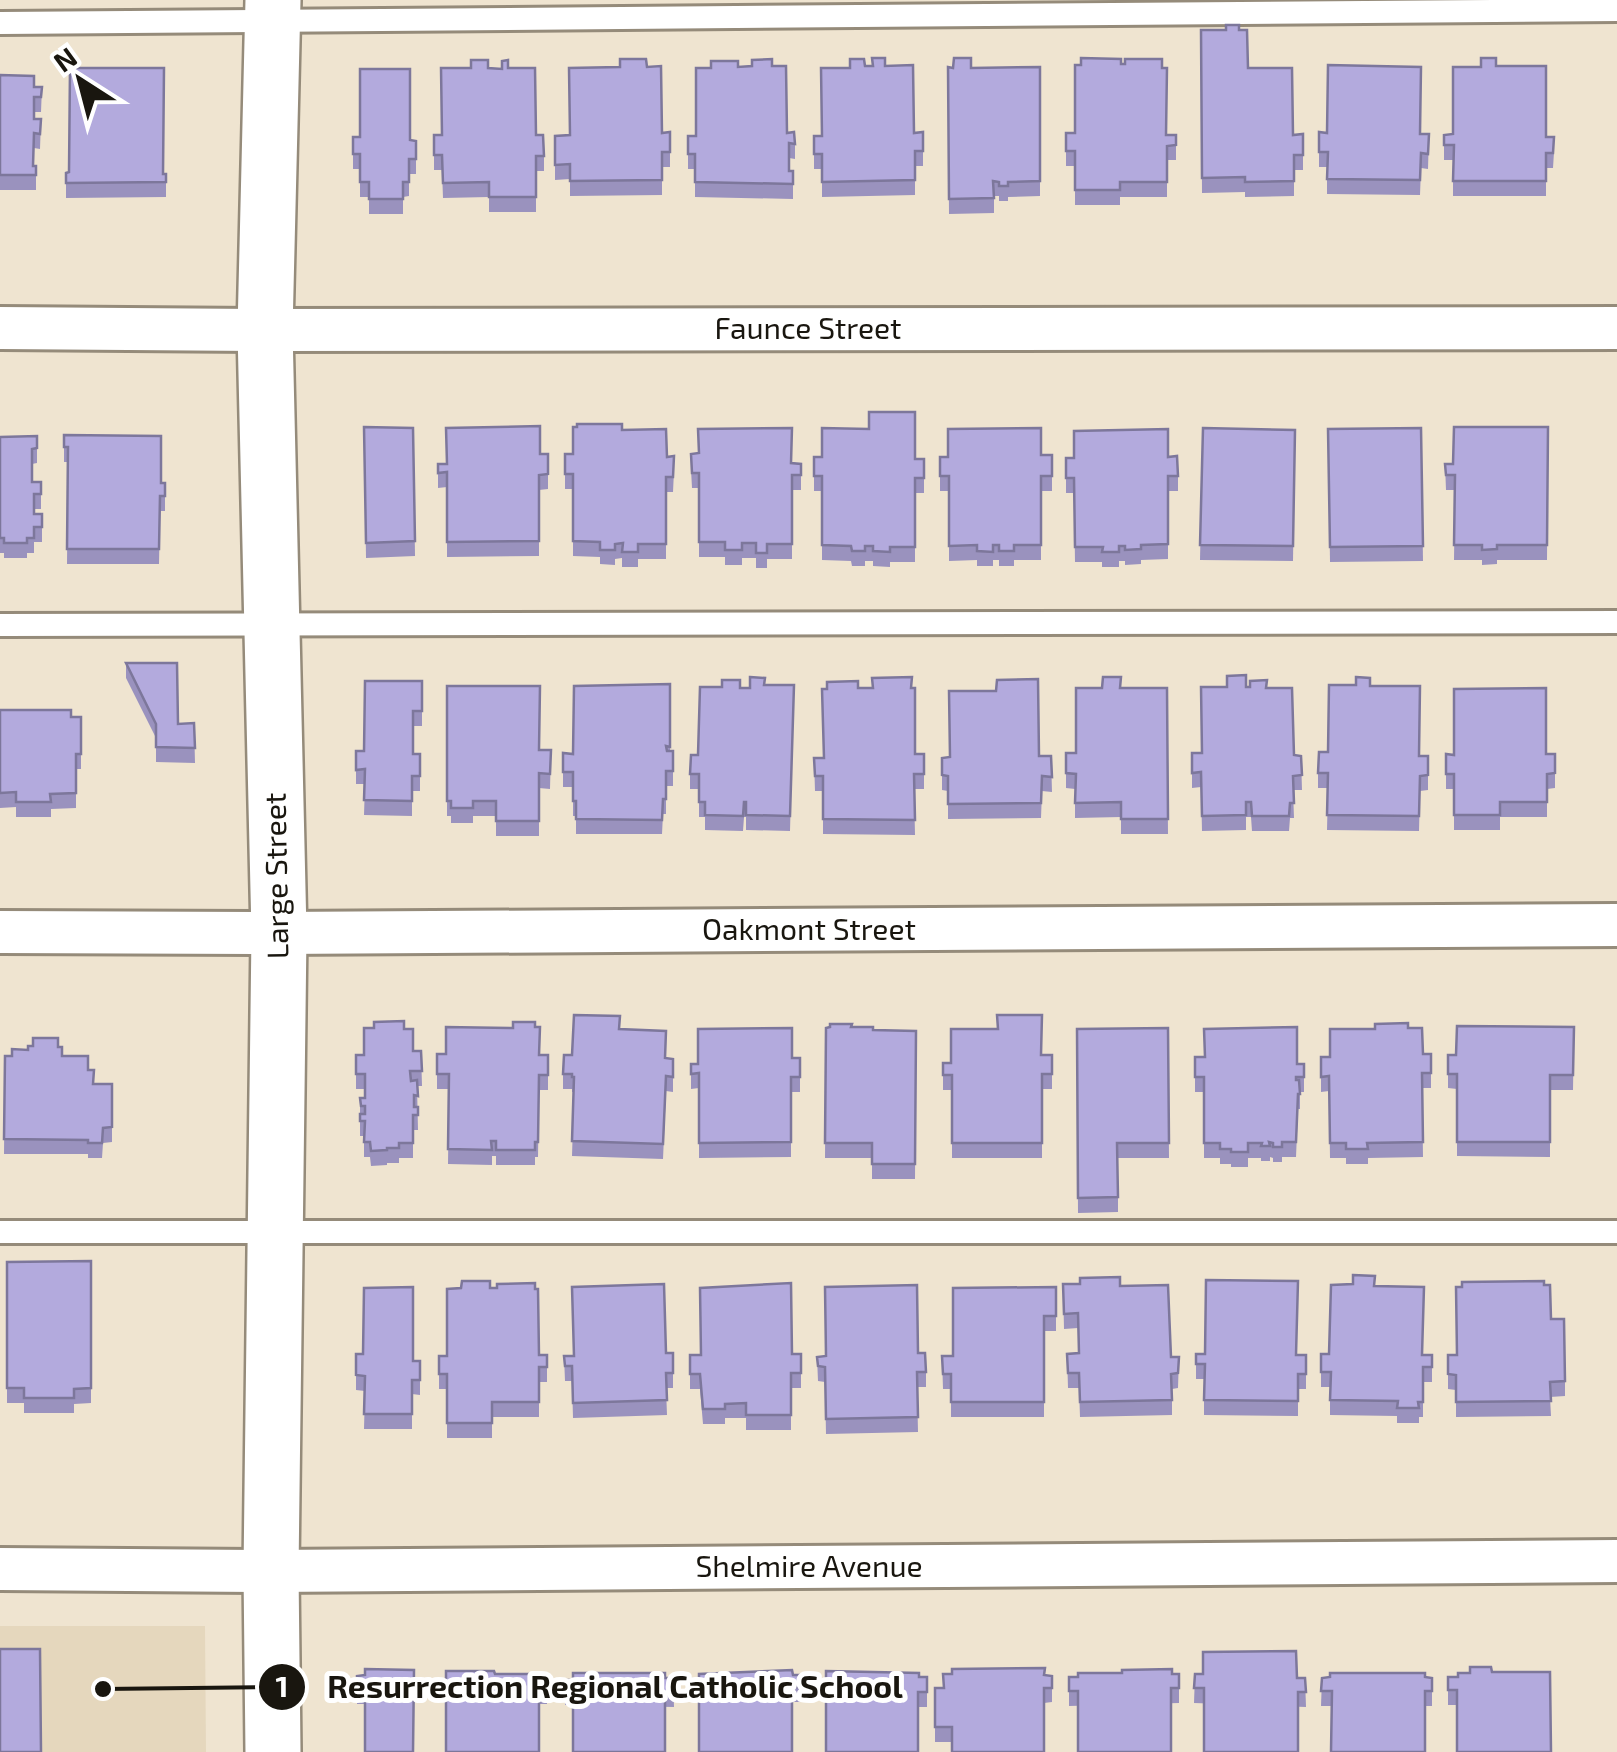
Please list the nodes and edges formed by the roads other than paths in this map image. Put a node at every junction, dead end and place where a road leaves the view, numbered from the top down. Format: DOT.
graph roads {
  1 [pos="273,10"];
  2 [pos="1617,10"];
  3 [pos="0,23"];
  4 [pos="0,328"];
  5 [pos="1617,328"];
  6 [pos="265,330"];
  7 [pos="1617,622"];
  8 [pos="0,625"];
  9 [pos="272,626"];
  10 [pos="1617,924"];
  11 [pos="0,932"];
  12 [pos="279,933"];
  13 [pos="0,1232"];
  14 [pos="275,1232"];
  15 [pos="1617,1232"];
  16 [pos="1617,1561"];
  17 [pos="0,1569"];
  18 [pos="271,1571"];
  19 [pos="273,1752"];
  1 -- 2 [label="lane"];
  1 -- 3 [label="lane"];
  1 -- 6 [label="street, Large Street"];
  4 -- 6 [label="street, Faunce Street"];
  5 -- 6 [label="street, Faunce Street"];
  6 -- 9 [label="street, Large Street"];
  7 -- 9 [label="lane"];
  8 -- 9 [label="lane"];
  9 -- 12 [label="street, Large Street"];
  10 -- 12 [label="street, Oakmont Street"];
  11 -- 12 [label="street, Oakmont Street"];
  12 -- 14 [label="street, Large Street"];
  13 -- 14 [label="lane"];
  14 -- 15 [label="lane"];
  14 -- 18 [label="street, Large Street"];
  16 -- 18 [label="street, Shelmire Avenue"];
  17 -- 18 [label="street, Shelmire Avenue"];
  18 -- 19 [label="street, Large Street"];
}
